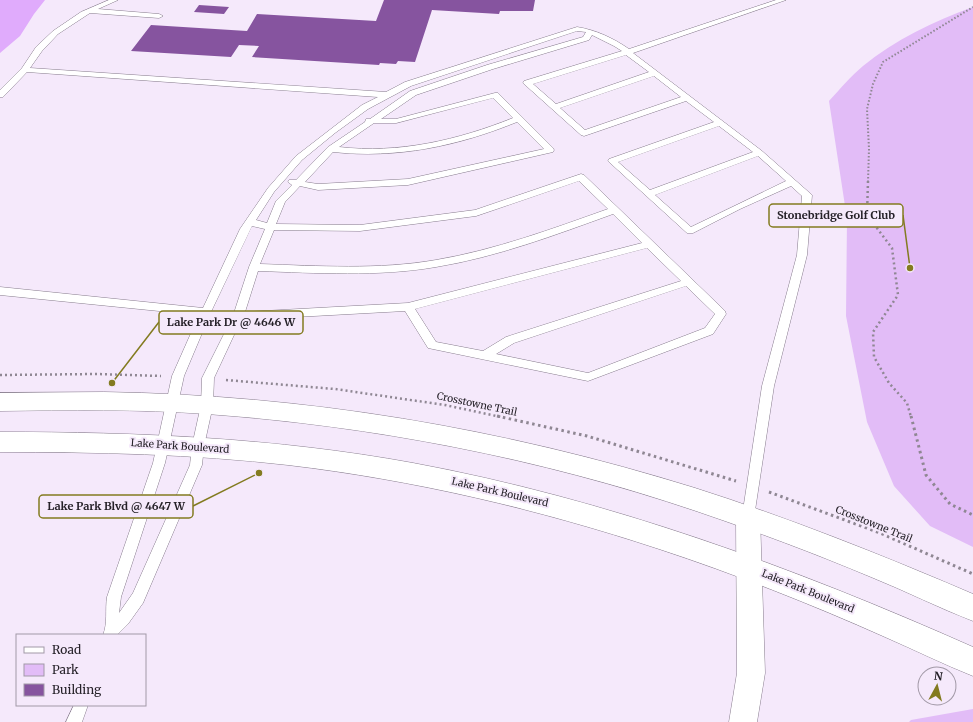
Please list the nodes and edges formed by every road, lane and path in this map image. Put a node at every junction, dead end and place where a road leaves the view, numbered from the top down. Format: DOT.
graph roads {
  1 [pos="115,0"];
  2 [pos="783,0"];
  3 [pos="973,7"];
  4 [pos="89,11"];
  5 [pos="159,16"];
  6 [pos="590,31"];
  7 [pos="628,52"];
  8 [pos="26,70"];
  9 [pos="655,73"];
  10 [pos="0,95"];
  11 [pos="389,95"];
  12 [pos="688,98"];
  13 [pos="400,102"];
  14 [pos="554,107"];
  15 [pos="353,116"];
  16 [pos="519,118"];
  17 [pos="370,122"];
  18 [pos="720,123"];
  19 [pos="331,149"];
  20 [pos="759,154"];
  21 [pos="281,179"];
  22 [pos="792,182"];
  23 [pos="297,184"];
  24 [pos="649,194"];
  25 [pos="614,210"];
  26 [pos="249,222"];
  27 [pos="271,227"];
  28 [pos="649,244"];
  29 [pos="254,267"];
  30 [pos="688,282"];
  31 [pos="0,291"];
  32 [pos="408,307"];
  33 [pos="206,312"];
  34 [pos="238,316"];
  35 [pos="484,356"];
  36 [pos="0,376"];
  37 [pos="159,376"];
  38 [pos="224,379"];
  39 [pos="0,402"];
  40 [pos="173,404"];
  41 [pos="207,405"];
  42 [pos="0,442"];
  43 [pos="162,444"];
  44 [pos="198,446"];
  45 [pos="721,477"];
  46 [pos="768,492"];
  47 [pos="973,515"];
  48 [pos="748,517"];
  49 [pos="748,567"];
  50 [pos="973,574"];
  51 [pos="973,608"];
  52 [pos="112,631"];
  53 [pos="973,662"];
  54 [pos="82,706"];
  55 [pos="74,722"];
  56 [pos="743,722"];
  1 -- 4 [label="lane"];
  2 -- 7 [label="lane"];
  3 -- 47 [label="path"];
  4 -- 5 [label="lane"];
  4 -- 8 [label="lane"];
  6 -- 7 [label="lane"];
  6 -- 11 [label="lane"];
  6 -- 13 [label="lane"];
  7 -- 9 [label="lane"];
  7 -- 14 [label="lane"];
  8 -- 10 [label="lane"];
  8 -- 11 [label="lane"];
  9 -- 12 [label="lane"];
  9 -- 14 [label="lane"];
  11 -- 13 [label="lane"];
  11 -- 15 [label="lane"];
  12 -- 14 [label="lane"];
  12 -- 18 [label="lane"];
  13 -- 17 [label="lane"];
  15 -- 17 [label="lane"];
  15 -- 21 [label="lane"];
  16 -- 17 [label="lane"];
  16 -- 19 [label="lane"];
  16 -- 23 [label="lane"];
  17 -- 19 [label="lane"];
  18 -- 20 [label="lane"];
  18 -- 24 [label="lane"];
  19 -- 23 [label="lane"];
  20 -- 22 [label="lane"];
  20 -- 24 [label="lane"];
  21 -- 23 [label="lane"];
  21 -- 26 [label="lane"];
  22 -- 24 [label="lane"];
  22 -- 48 [label="lane"];
  23 -- 27 [label="lane"];
  25 -- 27 [label="lane"];
  25 -- 28 [label="lane"];
  25 -- 29 [label="lane"];
  26 -- 27 [label="lane"];
  26 -- 33 [label="lane"];
  27 -- 29 [label="lane"];
  28 -- 30 [label="lane"];
  28 -- 32 [label="lane"];
  29 -- 34 [label="lane"];
  30 -- 35 [label="lane"];
  30 -- 35 [label="lane"];
  31 -- 33 [label="lane"];
  32 -- 34 [label="lane"];
  32 -- 35 [label="lane"];
  33 -- 40 [label="lane"];
  34 -- 41 [label="lane"];
  36 -- 37 [label="path"];
  38 -- 45 [label="path, Crosstowne Trail"];
  39 -- 40 [label="street"];
  40 -- 41 [label="street"];
  40 -- 43 [label="lane"];
  41 -- 44 [label="lane"];
  41 -- 48 [label="street"];
  42 -- 43 [label="street, Lake Park Boulevard"];
  43 -- 44 [label="street, Lake Park Boulevard"];
  43 -- 52 [label="lane"];
  44 -- 49 [label="street, Lake Park Boulevard"];
  44 -- 52 [label="lane"];
  46 -- 50 [label="path, Crosstowne Trail"];
  48 -- 49 [label="street"];
  48 -- 51 [label="street"];
  49 -- 53 [label="street, Lake Park Boulevard"];
  49 -- 56 [label="street"];
  54 -- 55 [label="lane"];
}
